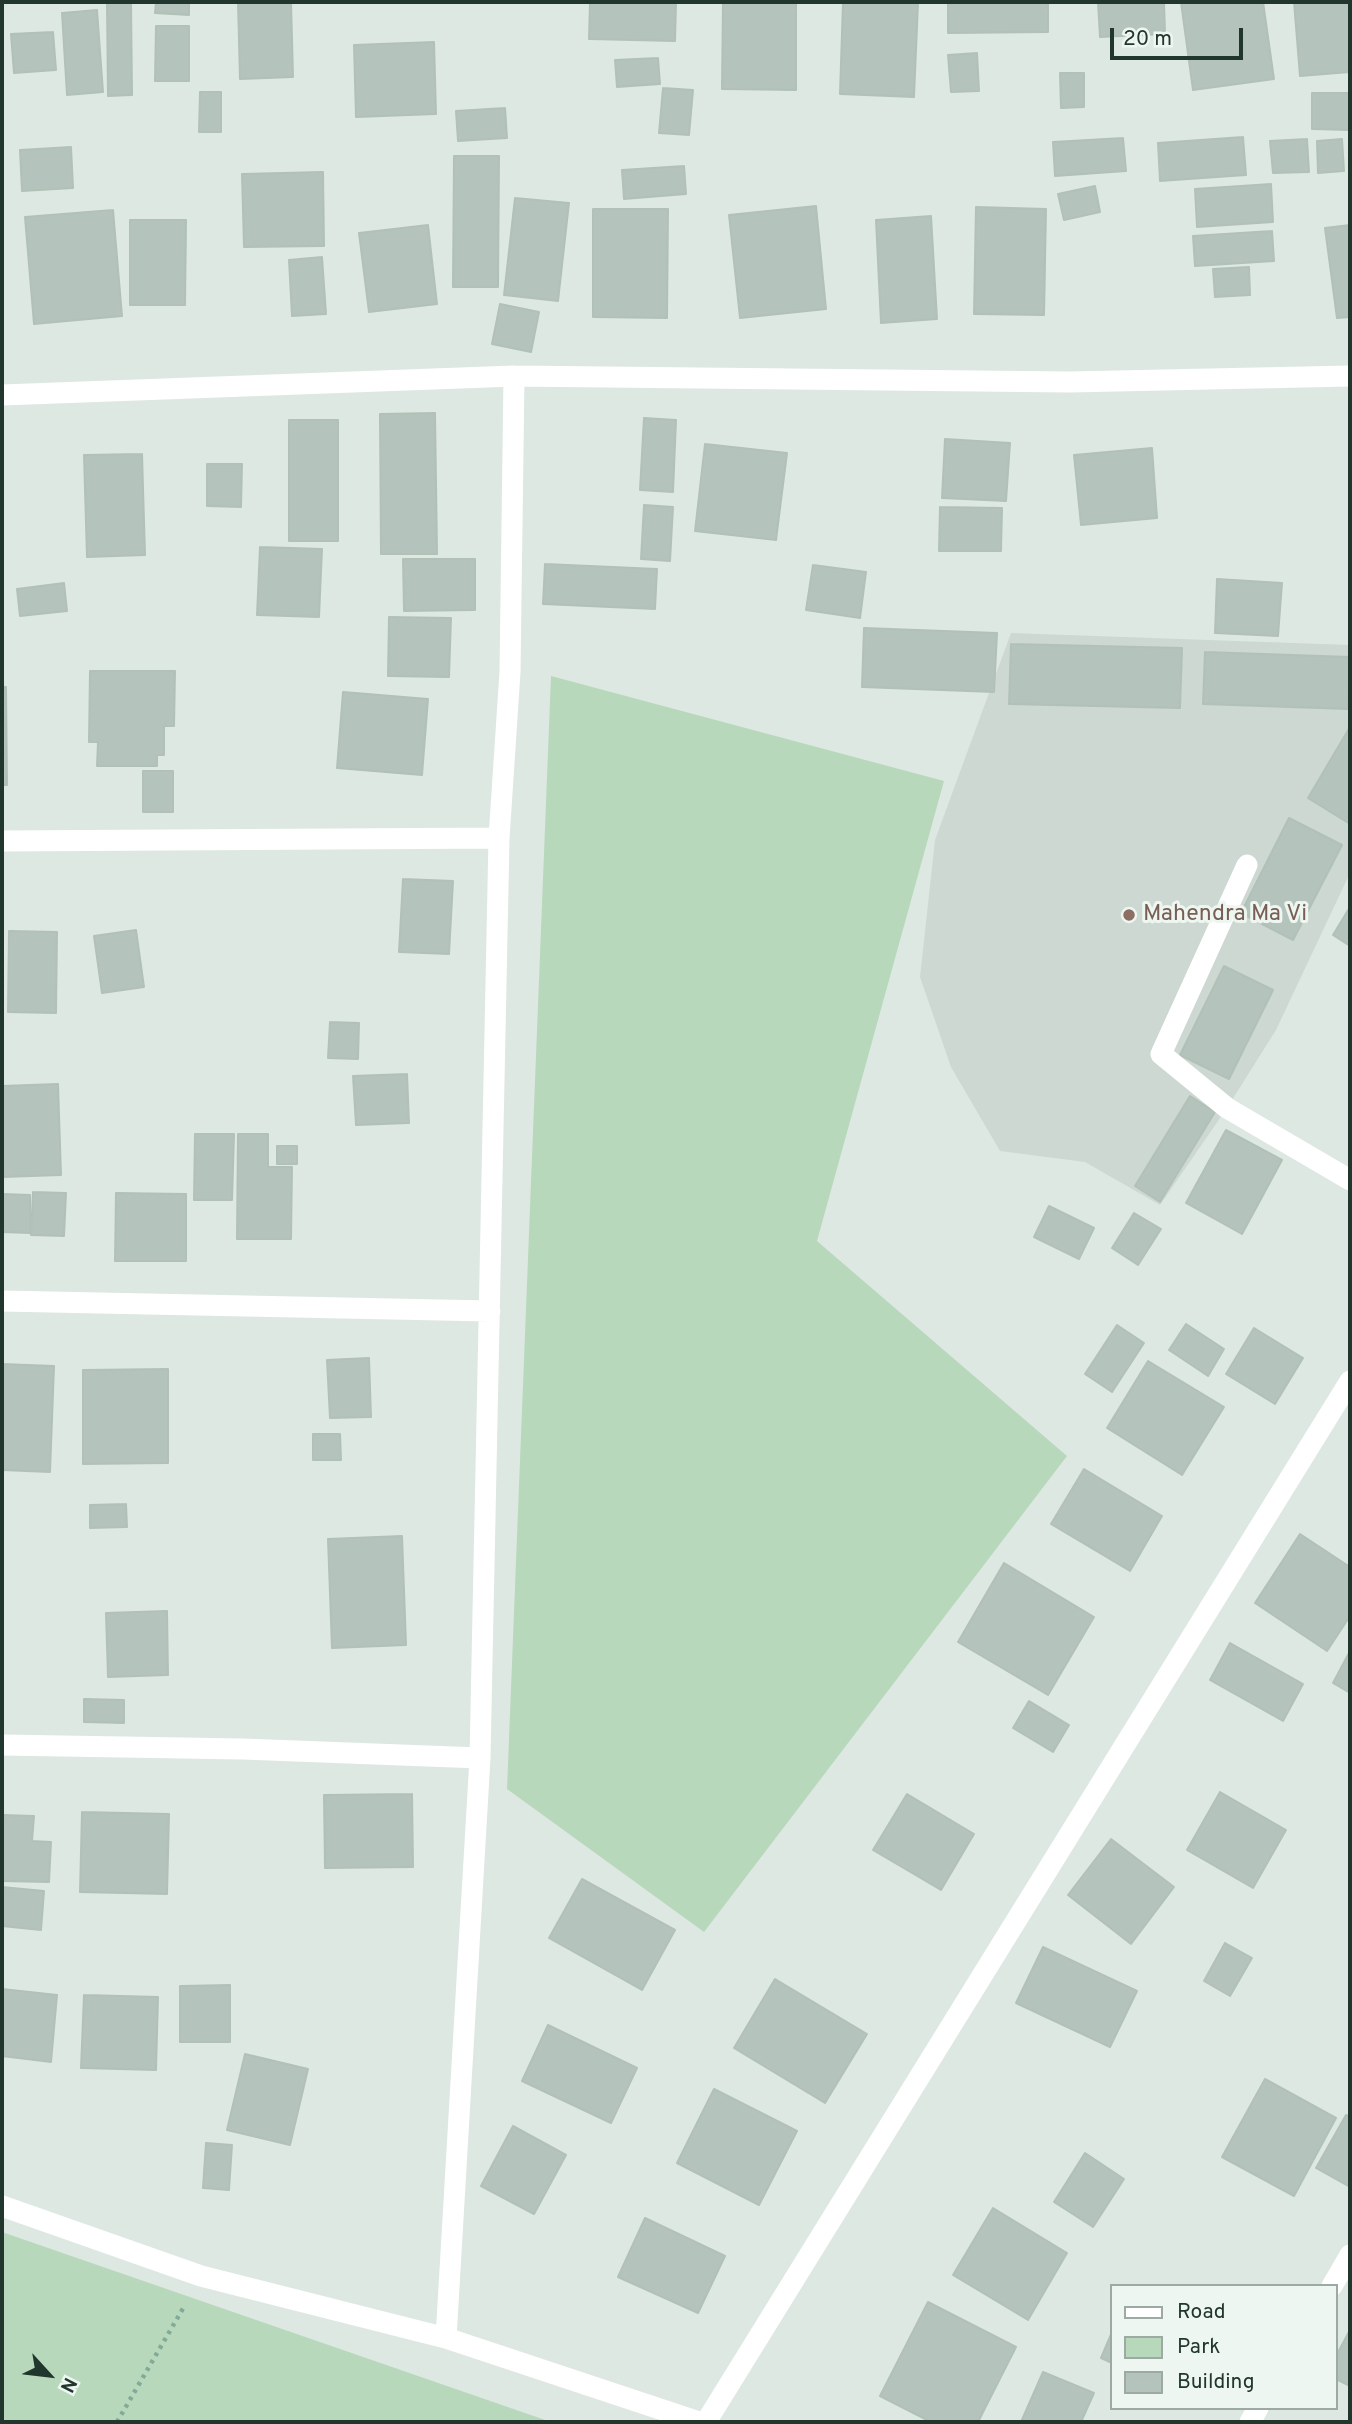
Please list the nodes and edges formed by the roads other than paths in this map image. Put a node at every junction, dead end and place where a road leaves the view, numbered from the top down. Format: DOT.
graph roads {
  1 [pos="514,376"];
  2 [pos="1350,376"];
  3 [pos="2,395"];
  4 [pos="499,838"];
  5 [pos="2,841"];
  6 [pos="1247,865"];
  7 [pos="1350,1180"];
  8 [pos="2,1301"];
  9 [pos="490,1311"];
  10 [pos="1350,1381"];
  11 [pos="2,1745"];
  12 [pos="480,1758"];
  13 [pos="2,2206"];
  14 [pos="1350,2255"];
  15 [pos="1333,2284"];
  16 [pos="446,2337"];
  17 [pos="699,2422"];
  18 [pos="706,2422"];
  1 -- 2 [label="street"];
  1 -- 3 [label="street"];
  1 -- 4 [label="street"];
  4 -- 5 [label="street"];
  4 -- 9 [label="street"];
  6 -- 7 [label="street"];
  8 -- 9 [label="street"];
  9 -- 12 [label="street"];
  10 -- 18 [label="street"];
  11 -- 12 [label="street"];
  12 -- 16 [label="street"];
  13 -- 16 [label="street"];
  14 -- 15 [label="street"];
  16 -- 17 [label="street"];
}
